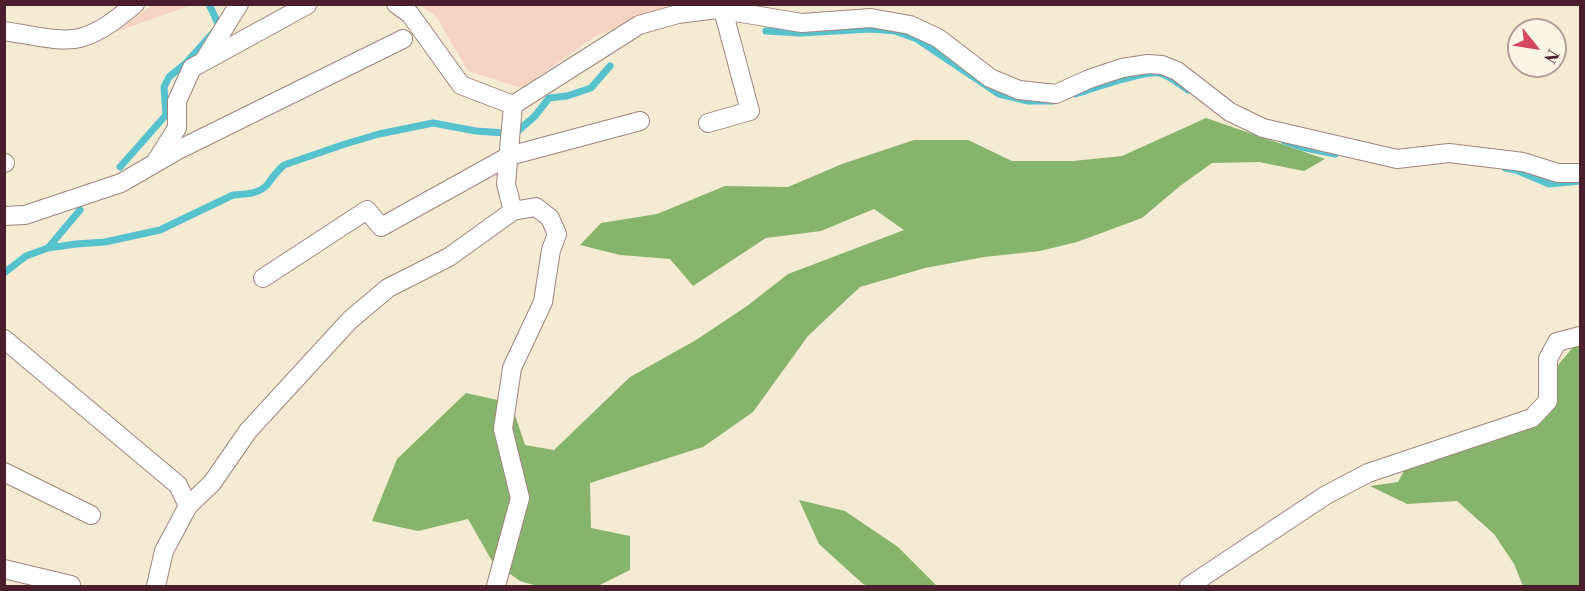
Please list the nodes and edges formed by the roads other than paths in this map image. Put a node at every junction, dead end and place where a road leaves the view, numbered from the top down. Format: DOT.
graph roads {
  1 [pos="135,4"];
  2 [pos="239,4"];
  3 [pos="396,4"];
  4 [pos="307,5"];
  5 [pos="723,10"];
  6 [pos="4,31"];
  7 [pos="403,39"];
  8 [pos="203,62"];
  9 [pos="513,105"];
  10 [pos="640,121"];
  11 [pos="708,123"];
  12 [pos="508,156"];
  13 [pos="154,164"];
  14 [pos="1581,173"];
  15 [pos="513,211"];
  16 [pos="4,216"];
  17 [pos="263,278"];
  18 [pos="1581,336"];
  19 [pos="4,339"];
  20 [pos="4,472"];
  21 [pos="188,506"];
  22 [pos="92,515"];
  23 [pos="4,569"];
  24 [pos="70,586"];
  25 [pos="156,586"];
  26 [pos="496,586"];
  27 [pos="1190,586"];
  1 -- 6 [label="street"];
  2 -- 8 [label="street"];
  3 -- 9 [label="street"];
  4 -- 8 [label="street"];
  5 -- 9 [label="street"];
  5 -- 11 [label="street"];
  5 -- 14 [label="street"];
  7 -- 13 [label="street"];
  8 -- 13 [label="street"];
  9 -- 12 [label="street"];
  10 -- 12 [label="street"];
  12 -- 15 [label="street"];
  12 -- 17 [label="street"];
  13 -- 16 [label="street"];
  15 -- 21 [label="street"];
  15 -- 26 [label="street"];
  18 -- 27 [label="street"];
  19 -- 21 [label="street"];
  20 -- 22 [label="street"];
  21 -- 25 [label="street"];
  23 -- 24 [label="street"];
}
